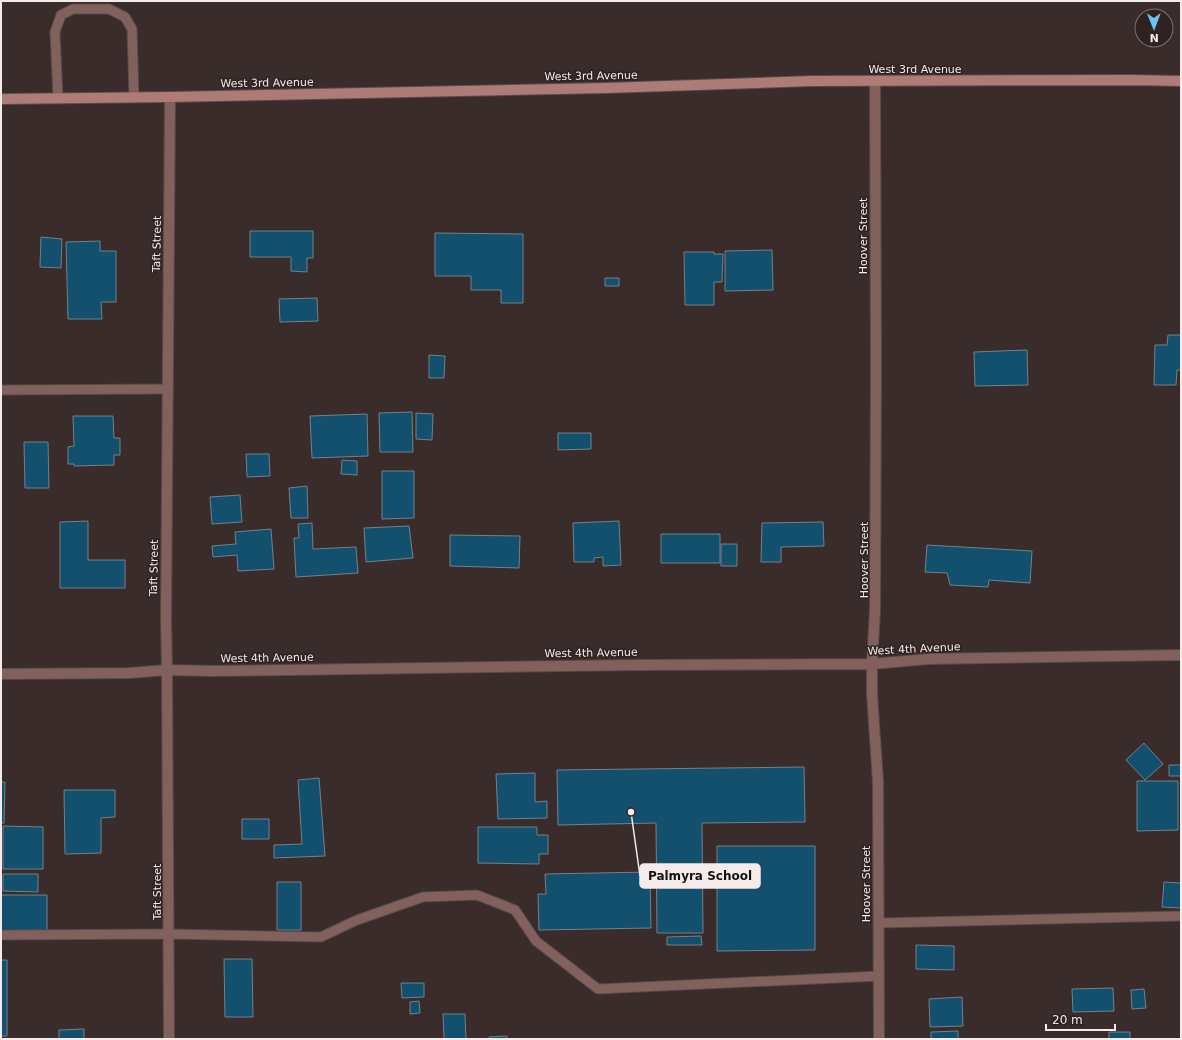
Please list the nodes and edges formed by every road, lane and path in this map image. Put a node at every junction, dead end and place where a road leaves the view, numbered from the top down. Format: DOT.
graph roads {
  1 [pos="875,81"];
  2 [pos="1181,81"];
  3 [pos="134,97"];
  4 [pos="170,97"];
  5 [pos="58,98"];
  6 [pos="1,99"];
  7 [pos="168,389"];
  8 [pos="1,390"];
  9 [pos="1181,655"];
  10 [pos="872,664"];
  11 [pos="167,670"];
  12 [pos="1,674"];
  13 [pos="1181,916"];
  14 [pos="879,923"];
  15 [pos="169,934"];
  16 [pos="1,935"];
  17 [pos="879,976"];
  18 [pos="169,1039"];
  19 [pos="879,1039"];
  1 -- 2 [label="street, West 3rd Avenue"];
  1 -- 4 [label="street, West 3rd Avenue"];
  1 -- 10 [label="street, Hoover Street"];
  3 -- 4 [label="street, West 3rd Avenue"];
  3 -- 5 [label="street, West 3rd Avenue"];
  3 -- 5 [label="lane"];
  4 -- 7 [label="street, Taft Street"];
  5 -- 6 [label="street, West 3rd Avenue"];
  7 -- 8 [label="lane"];
  7 -- 11 [label="street, Taft Street"];
  9 -- 10 [label="street, West 4th Avenue"];
  10 -- 11 [label="street, West 4th Avenue"];
  10 -- 14 [label="street, Hoover Street"];
  11 -- 12 [label="street, West 4th Avenue"];
  11 -- 15 [label="street, Taft Street"];
  13 -- 14 [label="lane"];
  14 -- 17 [label="street, Hoover Street"];
  15 -- 16 [label="lane"];
  15 -- 17 [label="lane"];
  15 -- 18 [label="street, Taft Street"];
  17 -- 19 [label="street, Hoover Street"];
}
